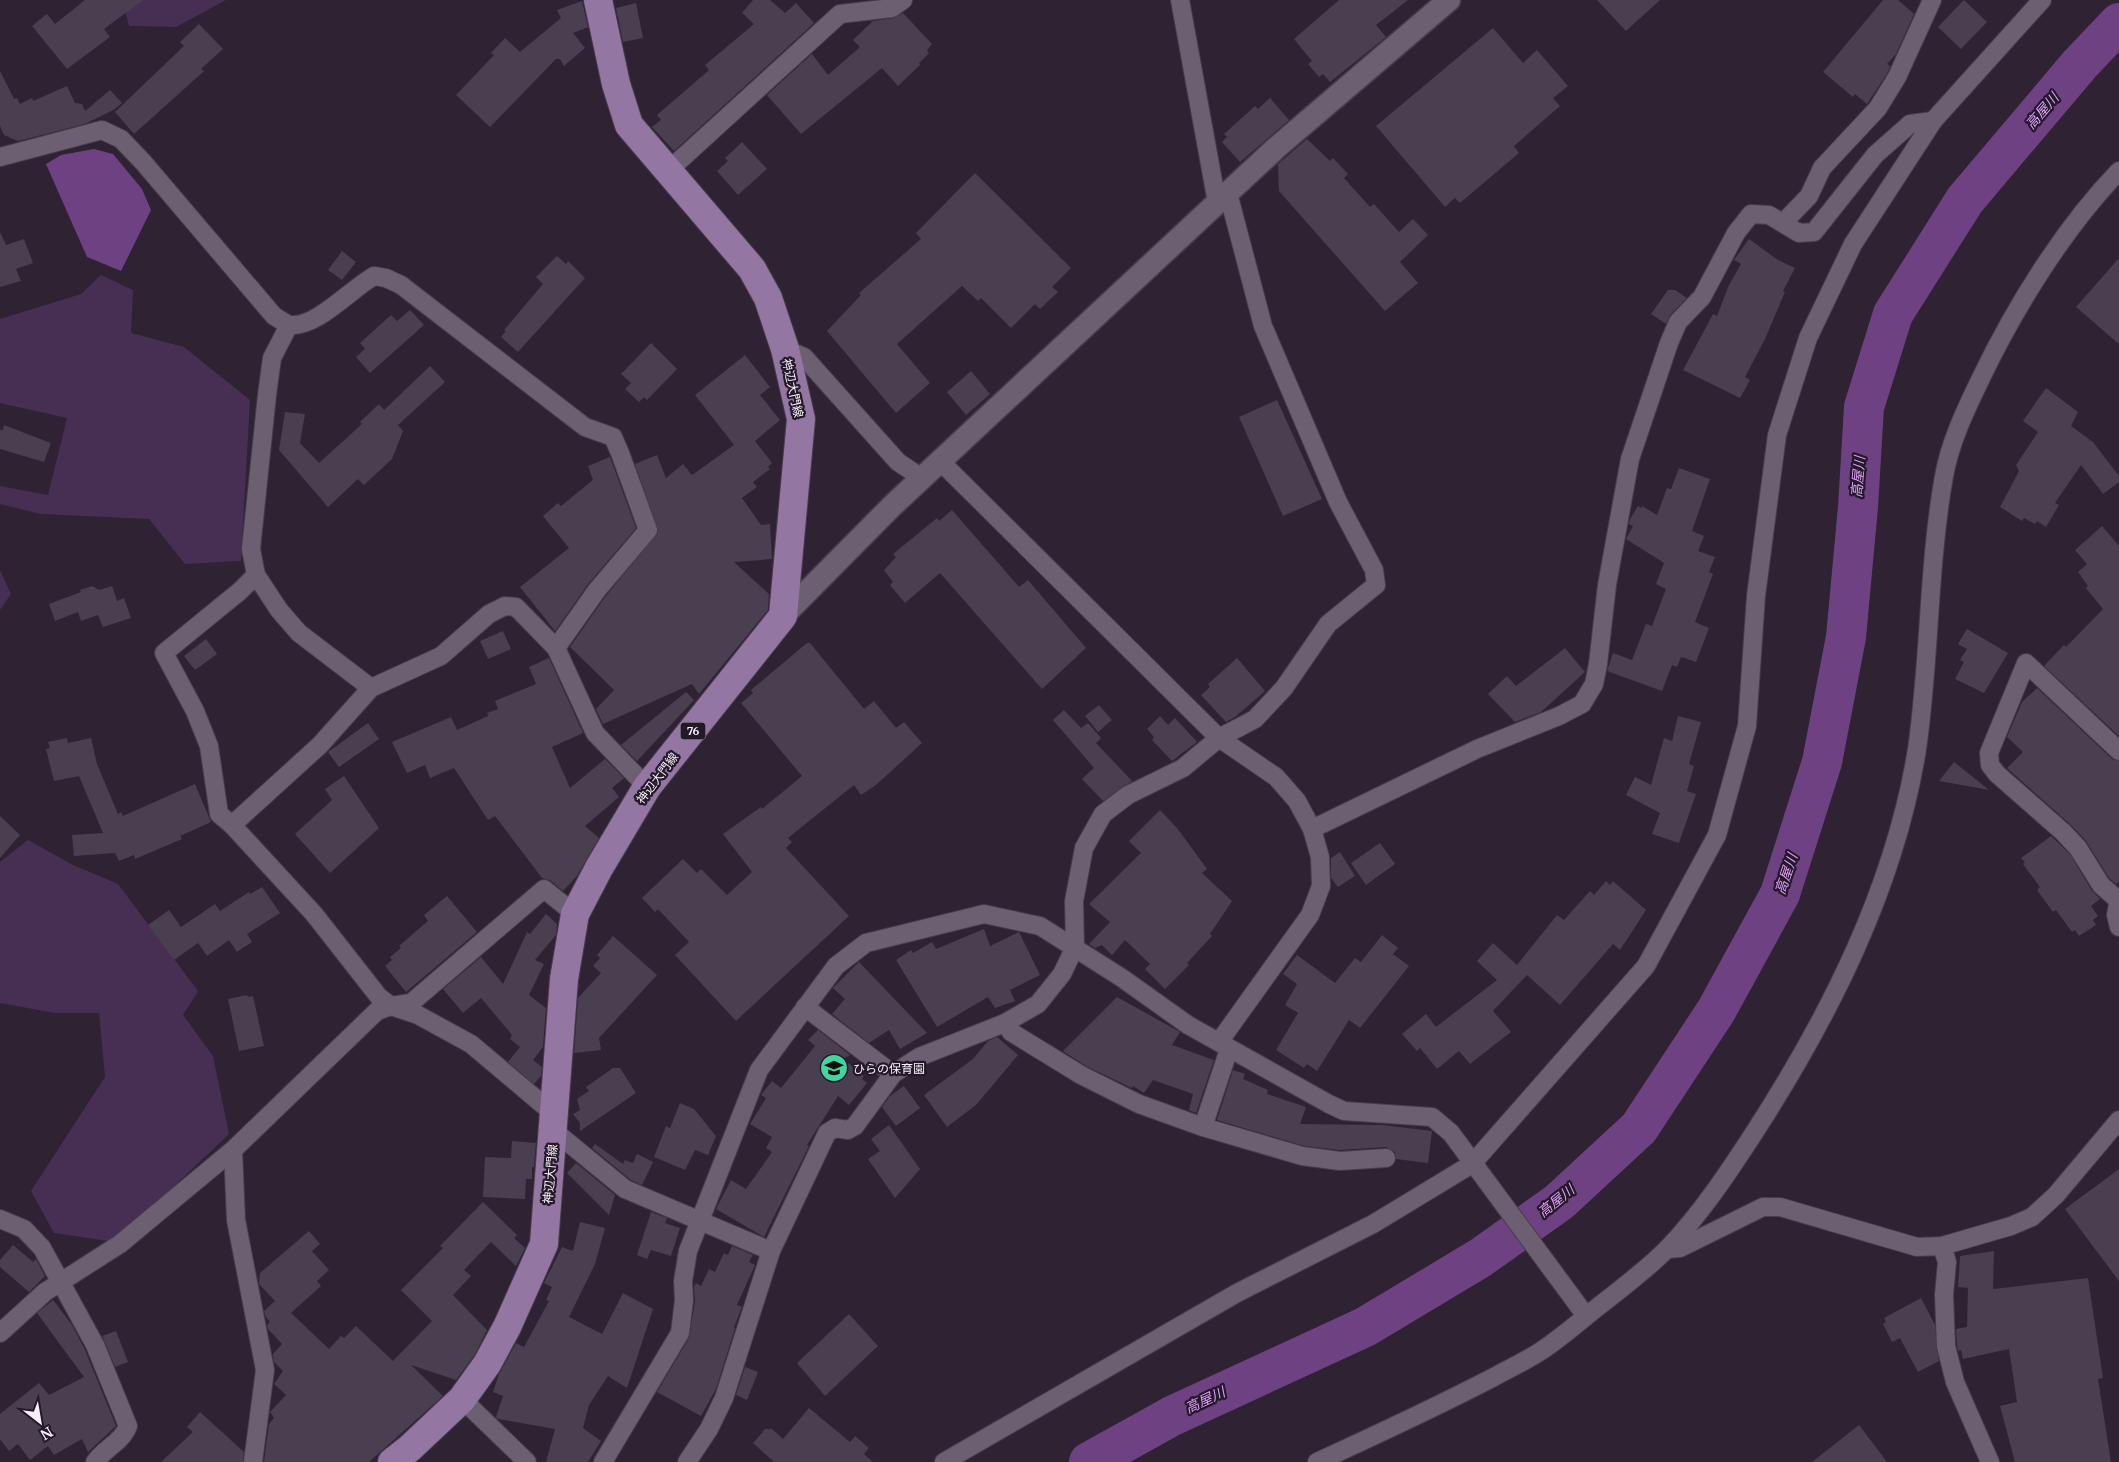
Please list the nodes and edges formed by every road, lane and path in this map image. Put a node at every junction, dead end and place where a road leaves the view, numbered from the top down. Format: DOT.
graph roads {
  1 [pos="598,0"];
  2 [pos="902,0"];
  3 [pos="1180,0"];
  4 [pos="1448,0"];
  5 [pos="1932,0"];
  6 [pos="2042,0"];
  7 [pos="1933,122"];
  8 [pos="0,157"];
  9 [pos="670,170"];
  10 [pos="2119,171"];
  11 [pos="1222,198"];
  12 [pos="1783,223"];
  13 [pos="289,325"];
  14 [pos="785,349"];
  15 [pos="940,461"];
  16 [pos="922,478"];
  17 [pos="256,575"];
  18 [pos="783,616"];
  19 [pos="556,648"];
  20 [pos="371,688"];
  21 [pos="1219,738"];
  22 [pos="2119,750"];
  23 [pos="647,787"];
  24 [pos="232,825"];
  25 [pos="1312,828"];
  26 [pos="2119,900"];
  27 [pos="575,914"];
  28 [pos="2119,927"];
  29 [pos="1074,947"];
  30 [pos="391,1006"];
  31 [pos="805,1007"];
  32 [pos="1005,1023"];
  33 [pos="1224,1045"];
  34 [pos="893,1074"];
  35 [pos="2119,1120"];
  36 [pos="554,1122"];
  37 [pos="1203,1127"];
  38 [pos="232,1150"];
  39 [pos="1386,1158"];
  40 [pos="1475,1168"];
  41 [pos="0,1219"];
  42 [pos="700,1220"];
  43 [pos="1942,1246"];
  44 [pos="1667,1249"];
  45 [pos="771,1251"];
  46 [pos="61,1282"];
  47 [pos="1585,1314"];
  48 [pos="0,1333"];
  49 [pos="462,1399"];
  50 [pos="96,1462"];
  51 [pos="253,1462"];
  52 [pos="392,1462"];
  53 [pos="527,1462"];
  54 [pos="603,1462"];
  55 [pos="687,1462"];
  56 [pos="944,1462"];
  57 [pos="1317,1462"];
  58 [pos="1990,1462"];
  1 -- 9 [label="main road, 神辺大門線"];
  2 -- 9 [label="street"];
  3 -- 11 [label="street"];
  4 -- 11 [label="street"];
  5 -- 12 [label="street"];
  6 -- 7 [label="street"];
  7 -- 12 [label="street"];
  7 -- 40 [label="street"];
  8 -- 13 [label="street"];
  9 -- 14 [label="main road, 神辺大門線"];
  10 -- 44 [label="street"];
  11 -- 15 [label="street"];
  11 -- 21 [label="street"];
  12 -- 25 [label="street"];
  13 -- 17 [label="street"];
  13 -- 19 [label="street"];
  14 -- 16 [label="street"];
  14 -- 18 [label="main road, 神辺大門線"];
  15 -- 16 [label="street"];
  15 -- 21 [label="street"];
  16 -- 18 [label="street"];
  17 -- 20 [label="street"];
  17 -- 24 [label="street"];
  18 -- 23 [label="main road, 神辺大門線 / 76"];
  19 -- 20 [label="street"];
  19 -- 23 [label="street"];
  20 -- 24 [label="street"];
  21 -- 25 [label="street"];
  21 -- 29 [label="street"];
  22 -- 26 [label="street"];
  23 -- 27 [label="main road, 神辺大門線 / 76"];
  24 -- 30 [label="street"];
  25 -- 33 [label="street"];
  26 -- 28 [label="street"];
  27 -- 30 [label="street"];
  27 -- 36 [label="main road, 神辺大門線 / 76"];
  29 -- 31 [label="street"];
  29 -- 32 [label="street"];
  29 -- 33 [label="street"];
  30 -- 36 [label="street"];
  30 -- 38 [label="street"];
  31 -- 34 [label="street"];
  31 -- 42 [label="street"];
  32 -- 34 [label="street"];
  32 -- 37 [label="street"];
  33 -- 37 [label="street"];
  33 -- 40 [label="street"];
  34 -- 45 [label="street"];
  35 -- 43 [label="street"];
  36 -- 42 [label="street"];
  36 -- 49 [label="main road, 神辺大門線 / 76"];
  37 -- 39 [label="street"];
  38 -- 46 [label="street"];
  38 -- 51 [label="street"];
  40 -- 47 [label="street"];
  40 -- 56 [label="street"];
  41 -- 46 [label="street"];
  42 -- 45 [label="street"];
  42 -- 54 [label="street"];
  43 -- 44 [label="street"];
  43 -- 58 [label="street"];
  44 -- 47 [label="street"];
  45 -- 55 [label="street"];
  46 -- 48 [label="street"];
  46 -- 50 [label="street"];
  47 -- 57 [label="street"];
  49 -- 52 [label="main road, 神辺大門線 / 76"];
  49 -- 53 [label="street"];
}
